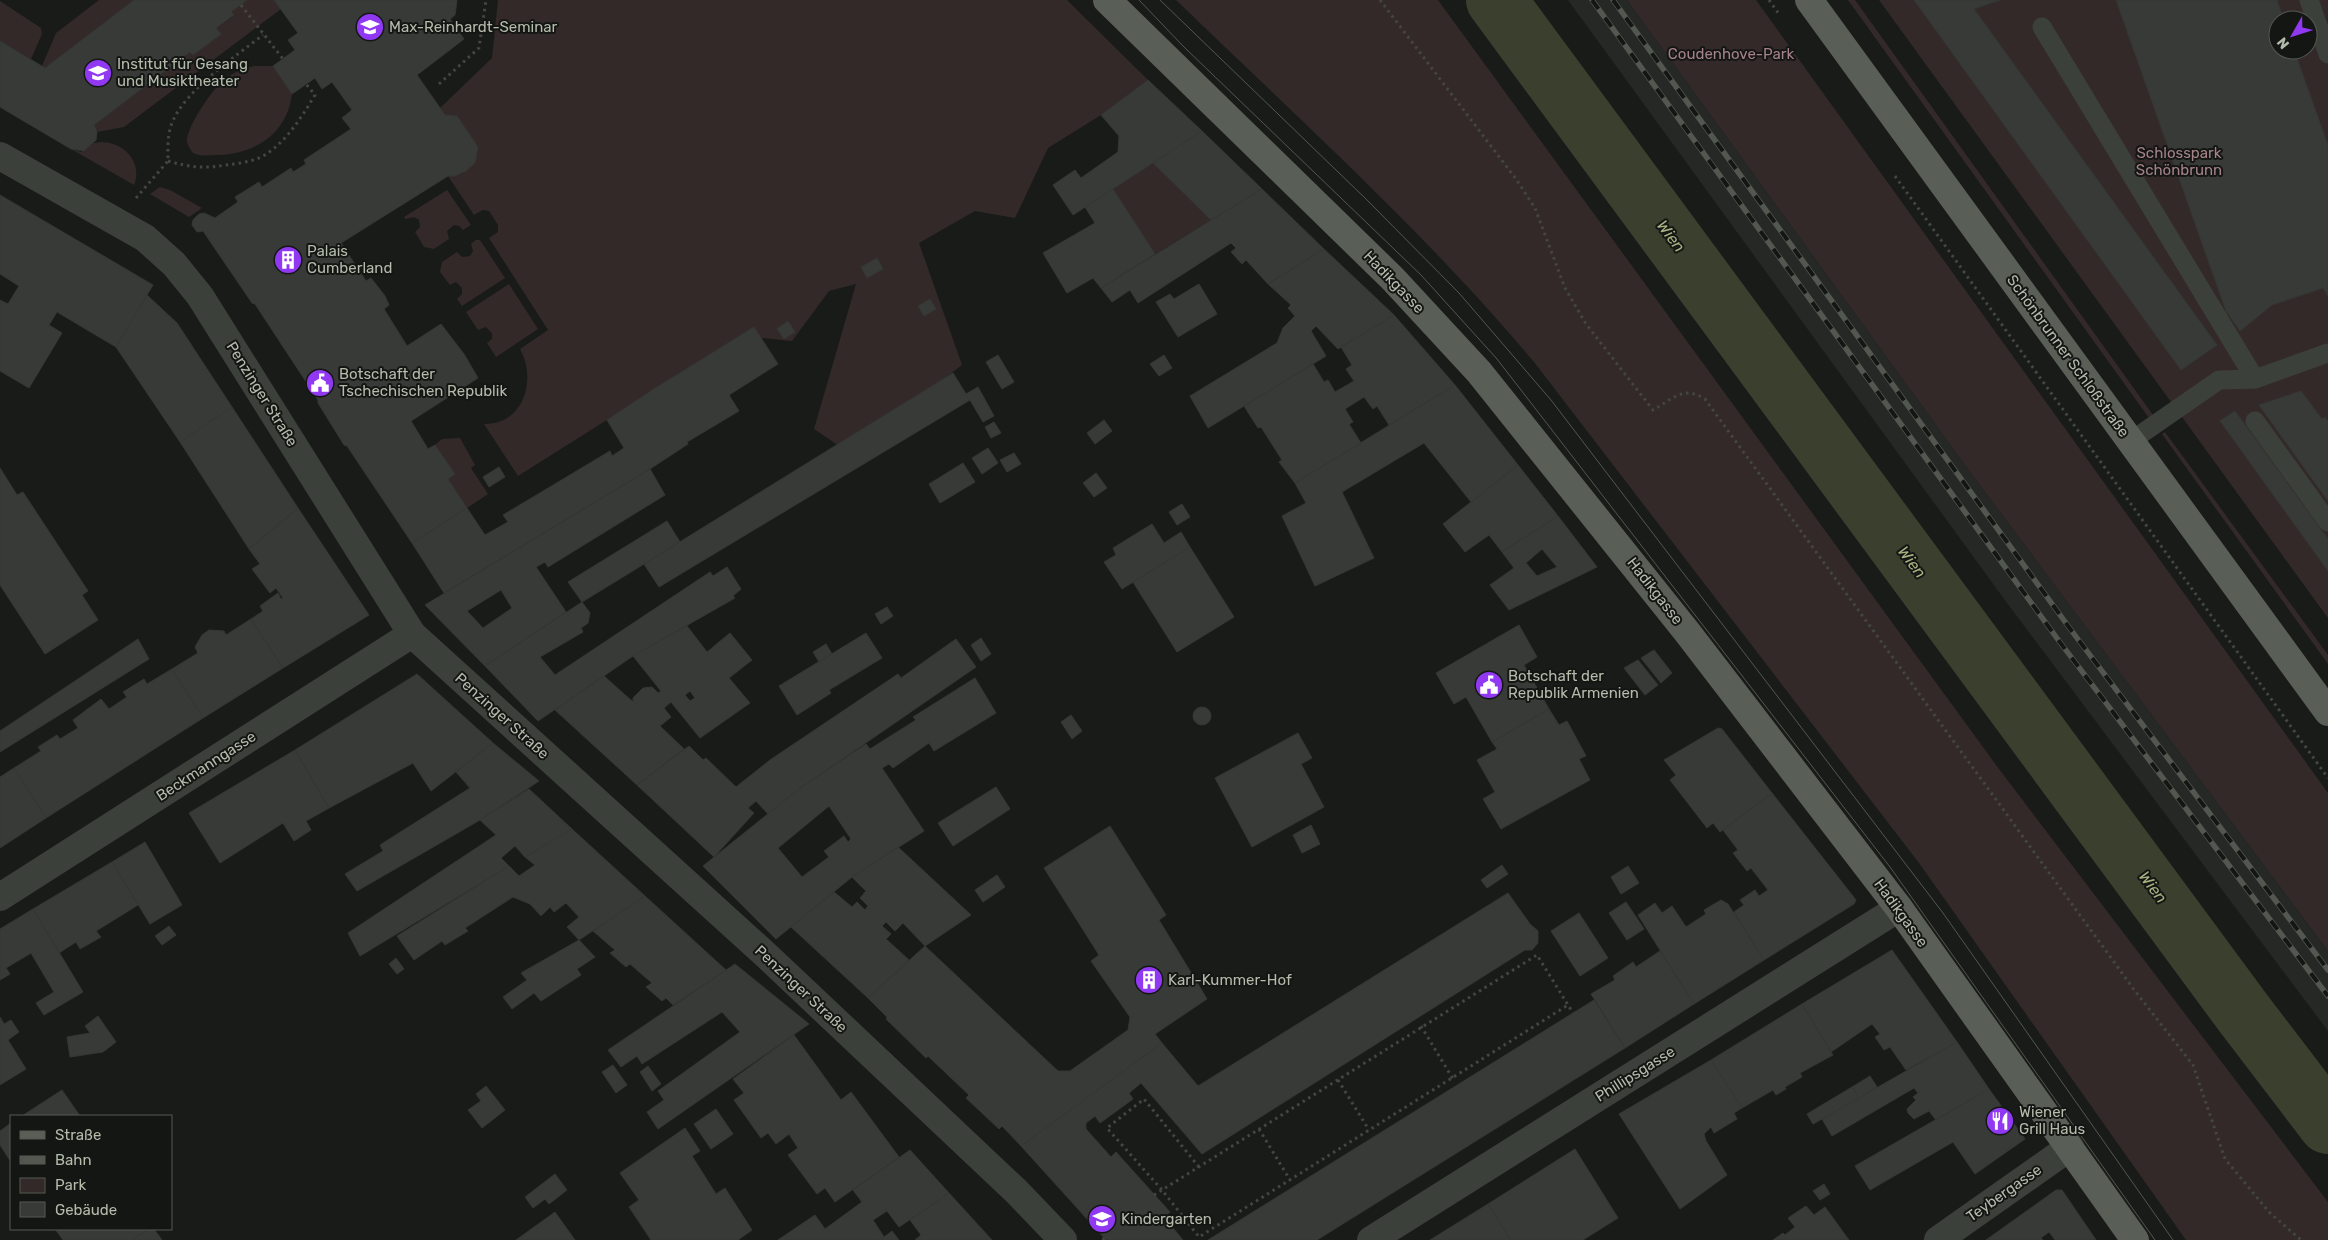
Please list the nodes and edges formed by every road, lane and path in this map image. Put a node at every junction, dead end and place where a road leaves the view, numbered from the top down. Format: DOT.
graph roads {
  1 [pos="486,0"];
  2 [pos="1107,0"];
  3 [pos="1380,0"];
  4 [pos="1769,0"];
  5 [pos="1809,0"];
  6 [pos="2309,0"];
  7 [pos="241,4"];
  8 [pos="1781,16"];
  9 [pos="2042,27"];
  10 [pos="263,35"];
  11 [pos="2328,54"];
  12 [pos="283,58"];
  13 [pos="306,84"];
  14 [pos="440,84"];
  15 [pos="0,156"];
  16 [pos="168,161"];
  17 [pos="1891,170"];
  18 [pos="119,224"];
  19 [pos="2328,354"];
  20 [pos="2255,379"];
  21 [pos="2255,421"];
  22 [pos="2131,441"];
  23 [pos="2328,522"];
  24 [pos="412,634"];
  25 [pos="2328,712"];
  26 [pos="2328,778"];
  27 [pos="0,897"];
  28 [pos="1898,908"];
  29 [pos="1568,1006"];
  30 [pos="1573,1013"];
  31 [pos="1421,1026"];
  32 [pos="1453,1079"];
  33 [pos="1338,1080"];
  34 [pos="1259,1129"];
  35 [pos="1369,1130"];
  36 [pos="2070,1147"];
  37 [pos="1199,1167"];
  38 [pos="1290,1180"];
  39 [pos="1162,1190"];
  40 [pos="1154,1195"];
  41 [pos="1063,1240"];
  42 [pos="1372,1240"];
  43 [pos="1938,1240"];
  44 [pos="2135,1240"];
  45 [pos="2301,1240"];
  1 -- 14 [label="path"];
  2 -- 28 [label="main road, Hadikgasse"];
  3 -- 45 [label="path"];
  4 -- 8 [label="path"];
  5 -- 22 [label="main road, Schönbrunner Schloßstraße"];
  6 -- 11 [label="lane"];
  7 -- 10 [label="path"];
  9 -- 20 [label="lane"];
  10 -- 12 [label="path"];
  10 -- 16 [label="path"];
  13 -- 16 [label="path"];
  15 -- 18 [label="street, Penzinger Straße"];
  16 -- 18 [label="path"];
  17 -- 26 [label="path"];
  18 -- 24 [label="street, Penzinger Straße"];
  19 -- 20 [label="lane"];
  20 -- 22 [label="lane"];
  21 -- 23 [label="lane"];
  22 -- 25 [label="main road, Schönbrunner Schloßstraße"];
  24 -- 27 [label="street, Beckmanngasse"];
  24 -- 41 [label="street, Penzinger Straße"];
  28 -- 36 [label="main road, Hadikgasse"];
  28 -- 42 [label="street, Phillipsgasse"];
  29 -- 30 [label="path"];
  29 -- 31 [label="path"];
  29 -- 32 [label="path"];
  31 -- 32 [label="path"];
  31 -- 33 [label="path"];
  32 -- 35 [label="path"];
  33 -- 34 [label="path"];
  33 -- 35 [label="path"];
  34 -- 37 [label="path"];
  34 -- 38 [label="path"];
  35 -- 38 [label="path"];
  36 -- 43 [label="street, Teybergasse"];
  36 -- 44 [label="main road, Hadikgasse"];
  37 -- 39 [label="path"];
  37 -- 39 [label="path"];
  38 -- 39 [label="path"];
  39 -- 40 [label="path"];
}
